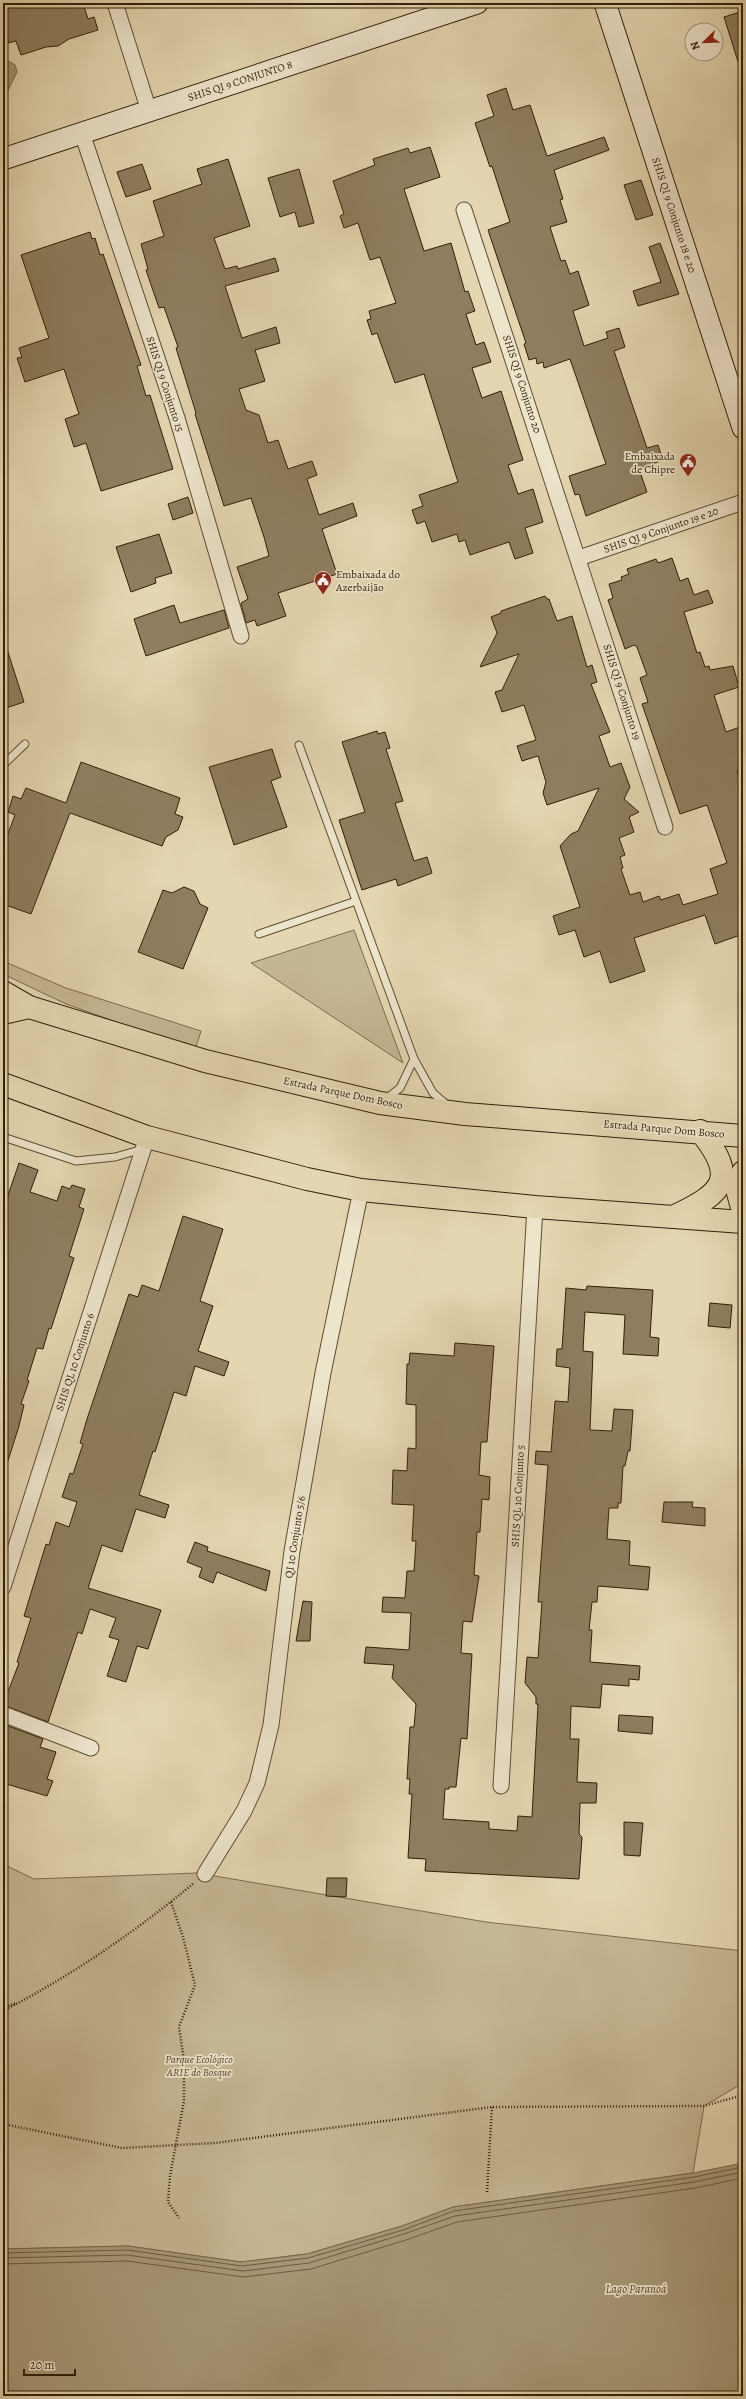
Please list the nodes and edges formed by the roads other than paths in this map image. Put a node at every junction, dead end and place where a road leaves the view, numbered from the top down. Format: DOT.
graph roads {
  1 [pos="115,3"];
  2 [pos="606,3"];
  3 [pos="469,4"];
  4 [pos="149,111"];
  5 [pos="82,134"];
  6 [pos="3,159"];
  7 [pos="464,210"];
  8 [pos="743,428"];
  9 [pos="743,502"];
  10 [pos="579,558"];
  11 [pos="241,636"];
  12 [pos="25,744"];
  13 [pos="299,745"];
  14 [pos="3,765"];
  15 [pos="666,827"];
  16 [pos="356,901"];
  17 [pos="259,934"];
  18 [pos="3,992"];
  19 [pos="29,1007"];
  20 [pos="3,1013"];
  21 [pos="414,1059"];
  22 [pos="3,1084"];
  23 [pos="380,1103"];
  24 [pos="465,1114"];
  25 [pos="700,1131"];
  26 [pos="3,1136"];
  27 [pos="743,1136"];
  28 [pos="145,1143"];
  29 [pos="743,1172"];
  30 [pos="361,1190"];
  31 [pos="535,1207"];
  32 [pos="743,1211"];
  33 [pos="675,1216"];
  34 [pos="743,1222"];
  35 [pos="3,1587"];
  36 [pos="3,1714"];
  37 [pos="91,1748"];
  38 [pos="500,1786"];
  39 [pos="205,1874"];
  1 -- 4 [label="street"];
  2 -- 8 [label="street, SHIS QI 9 Conjunto 18 e 20"];
  3 -- 4 [label="street, SHIS QI 9 CONJUNTO 8"];
  4 -- 5 [label="street, SHIS QI 9 CONJUNTO 8"];
  5 -- 6 [label="street, SHIS QI 9 CONJUNTO 8"];
  5 -- 11 [label="street, SHIS QI 9 Conjunto 15"];
  7 -- 10 [label="street, SHIS QI 9 Conjunto 20"];
  9 -- 10 [label="street, SHIS QI 9 Conjunto 19 e 20"];
  10 -- 15 [label="street, SHIS QI 9 Conjunto 19"];
  12 -- 14 [label="lane"];
  13 -- 16 [label="lane"];
  16 -- 17 [label="lane"];
  16 -- 21 [label="lane"];
  18 -- 19 [label="main road, Estrada Parque Dom Bosco"];
  19 -- 20 [label="main road"];
  19 -- 23 [label="main road, Estrada Parque Dom Bosco"];
  21 -- 23 [label="lane"];
  21 -- 24 [label="lane"];
  22 -- 28 [label="main road"];
  23 -- 24 [label="main road, Estrada Parque Dom Bosco"];
  24 -- 25 [label="main road, Estrada Parque Dom Bosco"];
  25 -- 27 [label="main road, Estrada Parque Dom Bosco"];
  25 -- 33 [label="main road"];
  26 -- 28 [label="lane"];
  28 -- 30 [label="main road"];
  28 -- 35 [label="street, SHIS QL 10 Conjunto 6"];
  29 -- 32 [label="main road"];
  30 -- 31 [label="main road"];
  30 -- 39 [label="street, QI 10 Conjunto 5/6"];
  31 -- 33 [label="main road"];
  31 -- 38 [label="street, SHIS QL 10 Conjunto 5"];
  33 -- 34 [label="main road"];
  36 -- 37 [label="street"];
}
